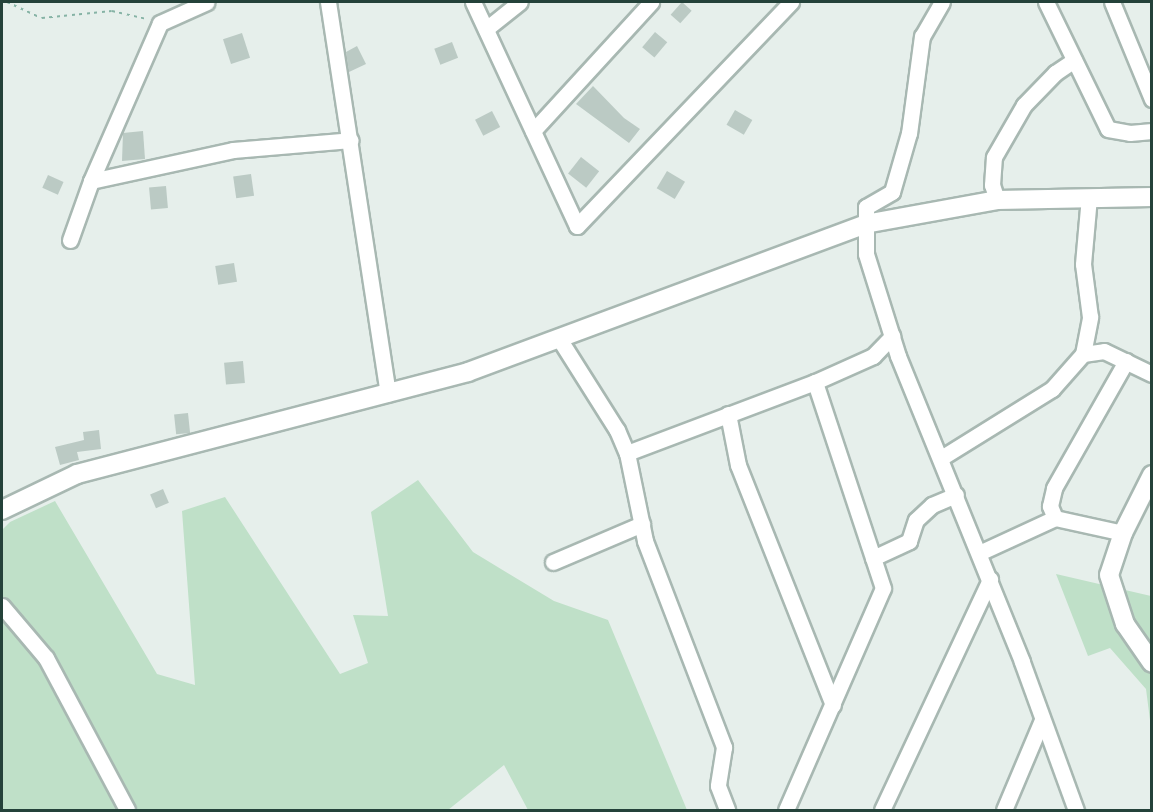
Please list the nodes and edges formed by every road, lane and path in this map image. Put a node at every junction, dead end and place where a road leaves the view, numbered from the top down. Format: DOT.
graph roads {
  1 [pos="7,2"];
  2 [pos="207,2"];
  3 [pos="328,2"];
  4 [pos="473,2"];
  5 [pos="520,2"];
  6 [pos="651,2"];
  7 [pos="791,2"];
  8 [pos="942,2"];
  9 [pos="1046,2"];
  10 [pos="1112,2"];
  11 [pos="160,23"];
  12 [pos="486,29"];
  13 [pos="1074,60"];
  14 [pos="1152,99"];
  15 [pos="533,131"];
  16 [pos="1152,131"];
  17 [pos="351,140"];
  18 [pos="91,181"];
  19 [pos="1089,197"];
  20 [pos="1152,197"];
  21 [pos="997,200"];
  22 [pos="865,224"];
  23 [pos="70,240"];
  24 [pos="892,336"];
  25 [pos="560,340"];
  26 [pos="1083,354"];
  27 [pos="1126,361"];
  28 [pos="1152,374"];
  29 [pos="815,382"];
  30 [pos="388,393"];
  31 [pos="728,414"];
  32 [pos="627,453"];
  33 [pos="941,458"];
  34 [pos="1152,475"];
  35 [pos="956,495"];
  36 [pos="2,507"];
  37 [pos="1055,518"];
  38 [pos="642,525"];
  39 [pos="1123,533"];
  40 [pos="980,553"];
  41 [pos="873,558"];
  42 [pos="553,562"];
  43 [pos="990,579"];
  44 [pos="2,606"];
  45 [pos="1152,663"];
  46 [pos="833,705"];
  47 [pos="1042,720"];
  48 [pos="127,810"];
  49 [pos="727,810"];
  50 [pos="786,810"];
  51 [pos="882,810"];
  52 [pos="1004,810"];
  53 [pos="1076,810"];
  1 -- 11 [label="path"];
  2 -- 11 [label="street"];
  3 -- 17 [label="street"];
  4 -- 12 [label="street"];
  5 -- 12 [label="street"];
  6 -- 15 [label="street"];
  7 -- 15 [label="street"];
  8 -- 22 [label="street"];
  9 -- 13 [label="street"];
  10 -- 14 [label="street"];
  11 -- 18 [label="street"];
  12 -- 15 [label="street"];
  13 -- 16 [label="street"];
  13 -- 21 [label="street"];
  17 -- 18 [label="street"];
  17 -- 30 [label="street"];
  18 -- 23 [label="street"];
  19 -- 20 [label="street"];
  19 -- 21 [label="street"];
  19 -- 26 [label="street"];
  21 -- 22 [label="street"];
  22 -- 24 [label="street"];
  22 -- 25 [label="street"];
  24 -- 29 [label="street"];
  24 -- 33 [label="street"];
  25 -- 30 [label="street"];
  25 -- 32 [label="street"];
  26 -- 27 [label="street"];
  26 -- 33 [label="street"];
  27 -- 28 [label="street"];
  27 -- 37 [label="street"];
  29 -- 31 [label="street"];
  29 -- 41 [label="street"];
  30 -- 36 [label="street"];
  31 -- 32 [label="street"];
  31 -- 46 [label="street"];
  32 -- 38 [label="street"];
  33 -- 35 [label="street"];
  34 -- 39 [label="street"];
  35 -- 40 [label="street"];
  35 -- 41 [label="street"];
  37 -- 39 [label="street"];
  37 -- 40 [label="street"];
  38 -- 42 [label="street"];
  38 -- 49 [label="street"];
  39 -- 45 [label="street"];
  40 -- 43 [label="street"];
  41 -- 46 [label="street"];
  43 -- 47 [label="street"];
  43 -- 51 [label="street"];
  44 -- 48 [label="street"];
  46 -- 50 [label="street"];
  47 -- 52 [label="street"];
  47 -- 53 [label="street"];
}
